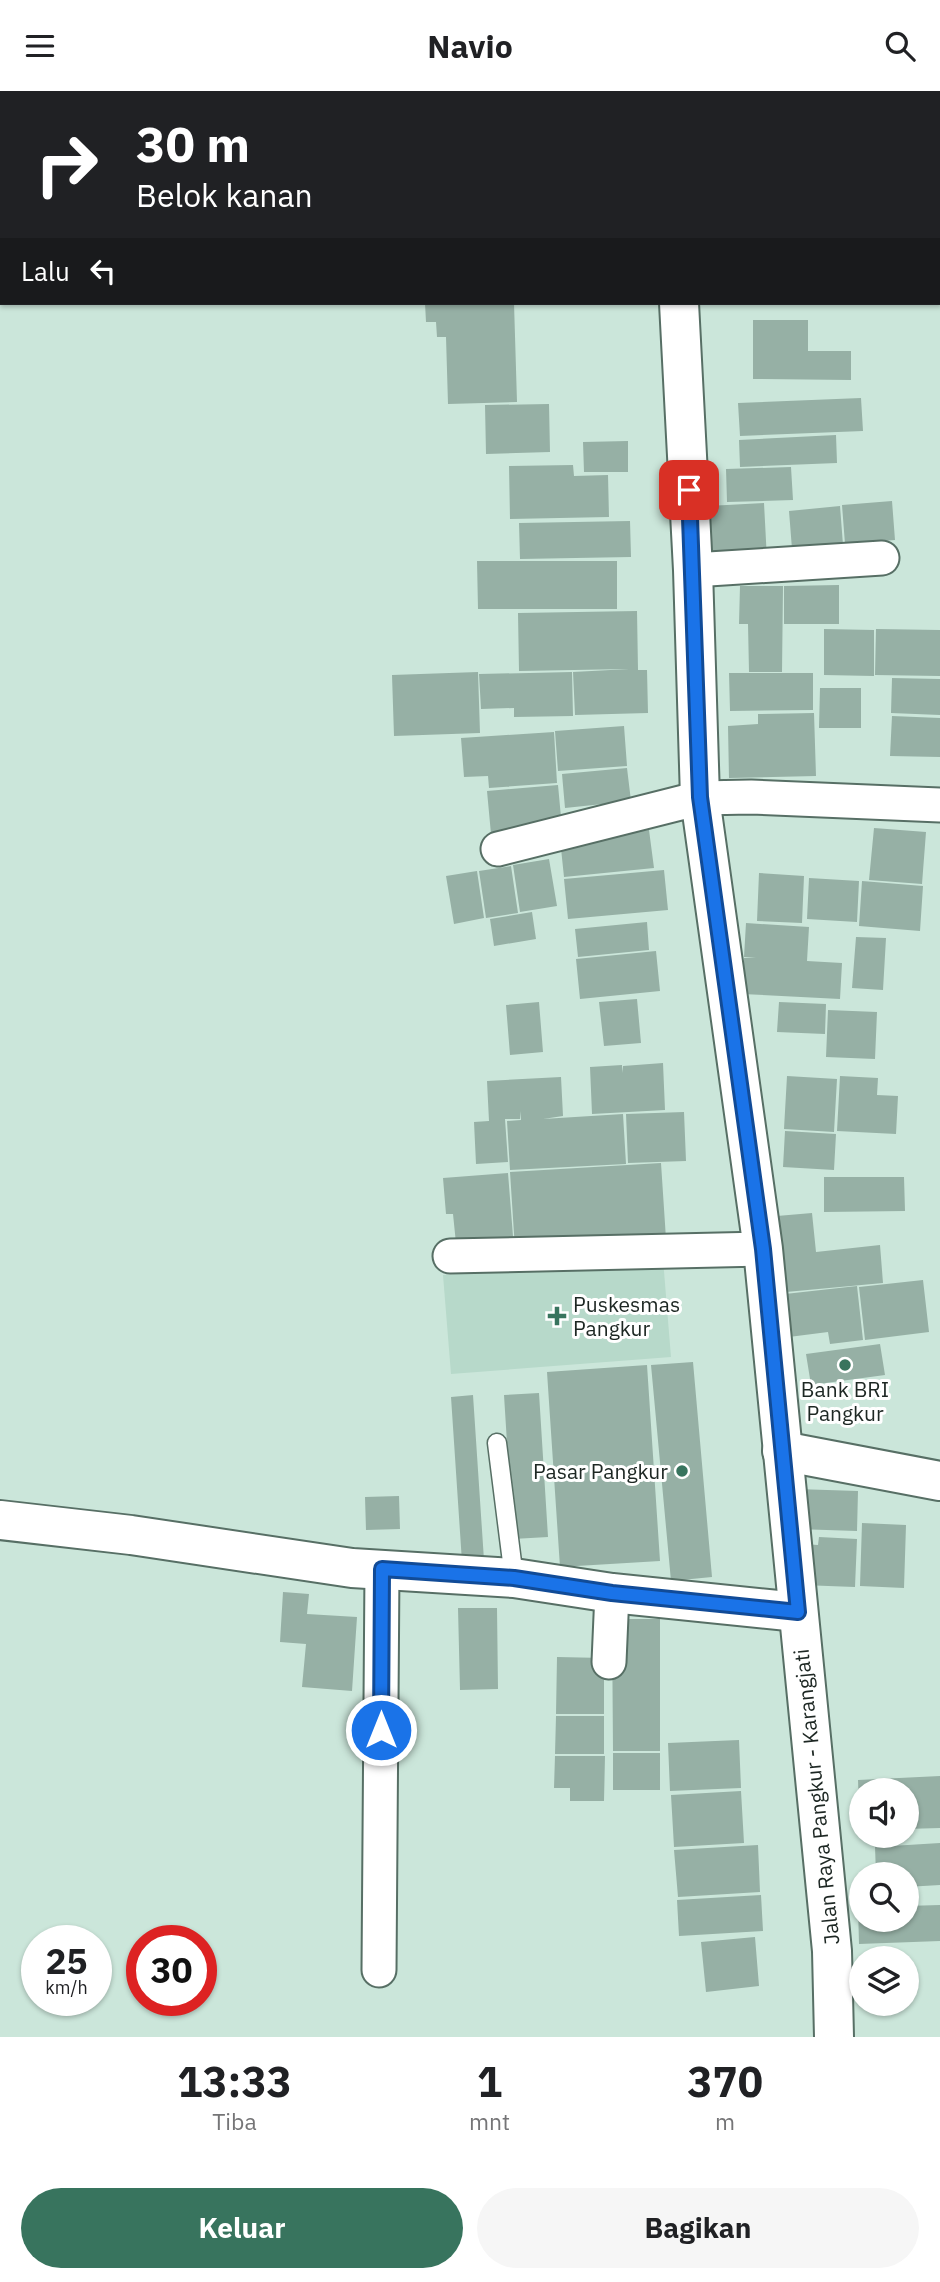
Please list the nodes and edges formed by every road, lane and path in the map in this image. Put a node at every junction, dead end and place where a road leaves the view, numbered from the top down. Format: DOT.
graph roads {
  1 [pos="679,305"];
  2 [pos="882,558"];
  3 [pos="693,570"];
  4 [pos="700,797"];
  5 [pos="940,805"];
  6 [pos="498,849"];
  7 [pos="763,1249"];
  8 [pos="450,1256"];
  9 [pos="497,1443"];
  10 [pos="782,1451"];
  11 [pos="940,1481"];
  12 [pos="0,1520"];
  13 [pos="382,1569"];
  14 [pos="514,1578"];
  15 [pos="612,1593"];
  16 [pos="798,1612"];
  17 [pos="609,1662"];
  18 [pos="379,1970"];
  19 [pos="834,2037"];
  1 -- 3 [label="main road, Jalan Raya Pangkur - Karangjati"];
  2 -- 3 [label="street"];
  3 -- 4 [label="main road, Jalan Raya Pangkur - Karangjati"];
  4 -- 5 [label="street"];
  4 -- 6 [label="street"];
  4 -- 7 [label="main road, Jalan Raya Pangkur - Karangjati"];
  7 -- 8 [label="street"];
  7 -- 10 [label="main road, Jalan Raya Pangkur - Karangjati"];
  9 -- 14 [label="lane"];
  10 -- 11 [label="main road"];
  10 -- 16 [label="main road, Jalan Raya Pangkur - Karangjati"];
  12 -- 13 [label="main road"];
  13 -- 14 [label="main road"];
  13 -- 18 [label="street"];
  14 -- 15 [label="main road"];
  15 -- 16 [label="main road"];
  15 -- 17 [label="street"];
  16 -- 19 [label="main road, Jalan Raya Pangkur - Karangjati"];
}
